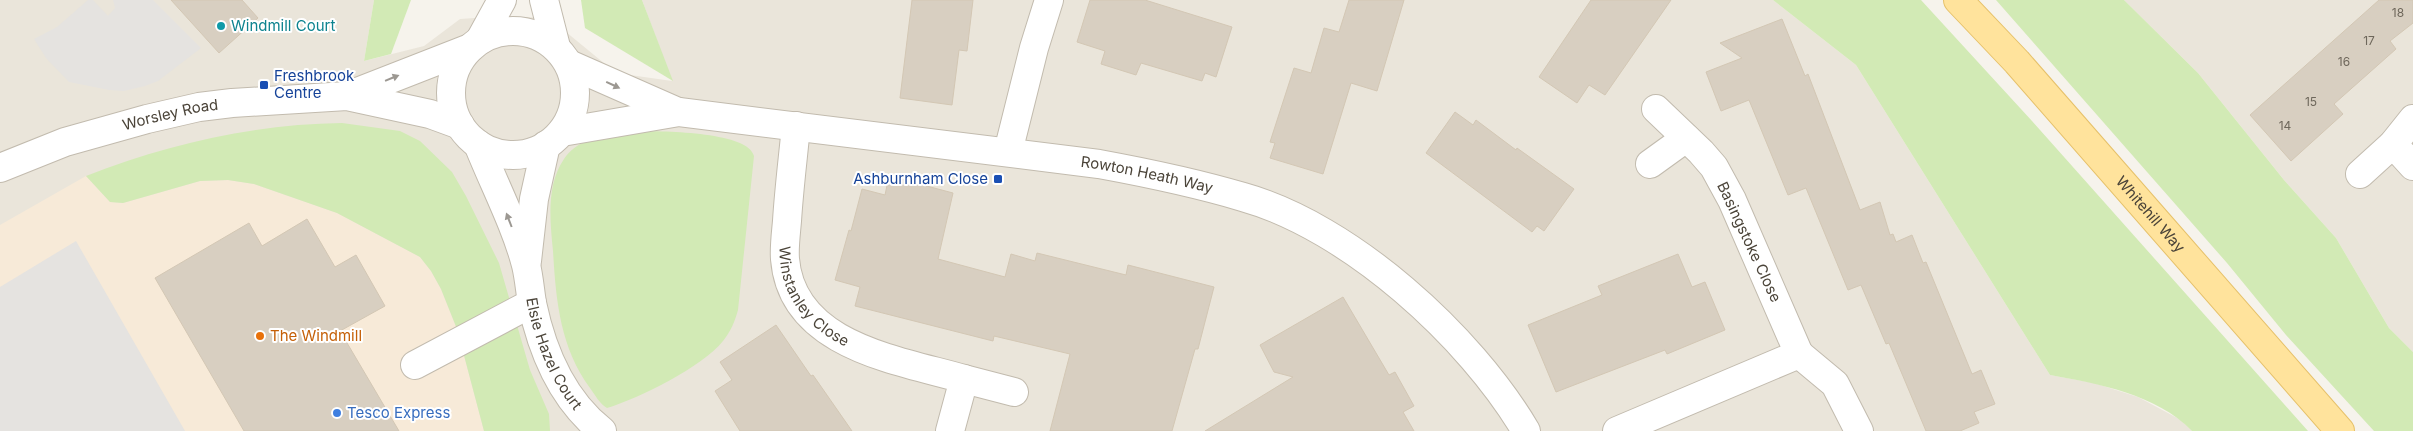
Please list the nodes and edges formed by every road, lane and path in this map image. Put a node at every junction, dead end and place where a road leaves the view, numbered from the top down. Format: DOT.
graph roads {
  1 [pos="502,0"];
  2 [pos="544,0"];
  3 [pos="1049,0"];
  4 [pos="1958,0"];
  5 [pos="475,44"];
  6 [pos="562,55"];
  7 [pos="347,96"];
  8 [pos="1656,108"];
  9 [pos="679,112"];
  10 [pos="2413,119"];
  11 [pos="796,126"];
  12 [pos="469,135"];
  13 [pos="554,138"];
  14 [pos="1686,138"];
  15 [pos="2393,144"];
  16 [pos="1008,152"];
  17 [pos="1650,164"];
  18 [pos="2413,166"];
  19 [pos="0,168"];
  20 [pos="2360,174"];
  21 [pos="526,265"];
  22 [pos="532,303"];
  23 [pos="1799,354"];
  24 [pos="415,365"];
  25 [pos="964,379"];
  26 [pos="1014,392"];
  27 [pos="602,431"];
  28 [pos="950,431"];
  29 [pos="1526,431"];
  30 [pos="1618,431"];
  31 [pos="1860,431"];
  32 [pos="2340,431"];
  1 -- 5 [label="street"];
  2 -- 6 [label="street"];
  3 -- 16 [label="street"];
  4 -- 32 [label="main road, Whitehill Way"];
  5 -- 6 [label="street, Worsley Road"];
  7 -- 5 [label="street, Worsley Road, one-way"];
  5 -- 12 [label="street"];
  6 -- 9 [label="street, Rowton Heath Way, one-way"];
  6 -- 13 [label="street"];
  7 -- 12 [label="street, Worsley Road"];
  7 -- 19 [label="street, Worsley Road"];
  8 -- 14 [label="street, Basingstoke Close"];
  9 -- 11 [label="street, Rowton Heath Way"];
  9 -- 13 [label="street, Rowton Heath Way"];
  10 -- 15 [label="street"];
  11 -- 16 [label="street, Rowton Heath Way"];
  11 -- 25 [label="street, Winstanley Close"];
  12 -- 13 [label="street, Worsley Road"];
  21 -- 12 [label="street, Elsie Hazel Court, one-way"];
  13 -- 21 [label="street, Elsie Hazel Court"];
  14 -- 17 [label="street"];
  14 -- 23 [label="street, Basingstoke Close"];
  15 -- 18 [label="street"];
  15 -- 20 [label="street"];
  16 -- 29 [label="street, Rowton Heath Way"];
  21 -- 22 [label="street, Elsie Hazel Court"];
  22 -- 24 [label="street"];
  22 -- 27 [label="street, Elsie Hazel Court"];
  23 -- 30 [label="street"];
  23 -- 31 [label="street, Basingstoke Close"];
  25 -- 26 [label="street, Winstanley Close"];
  25 -- 28 [label="street"];
}
